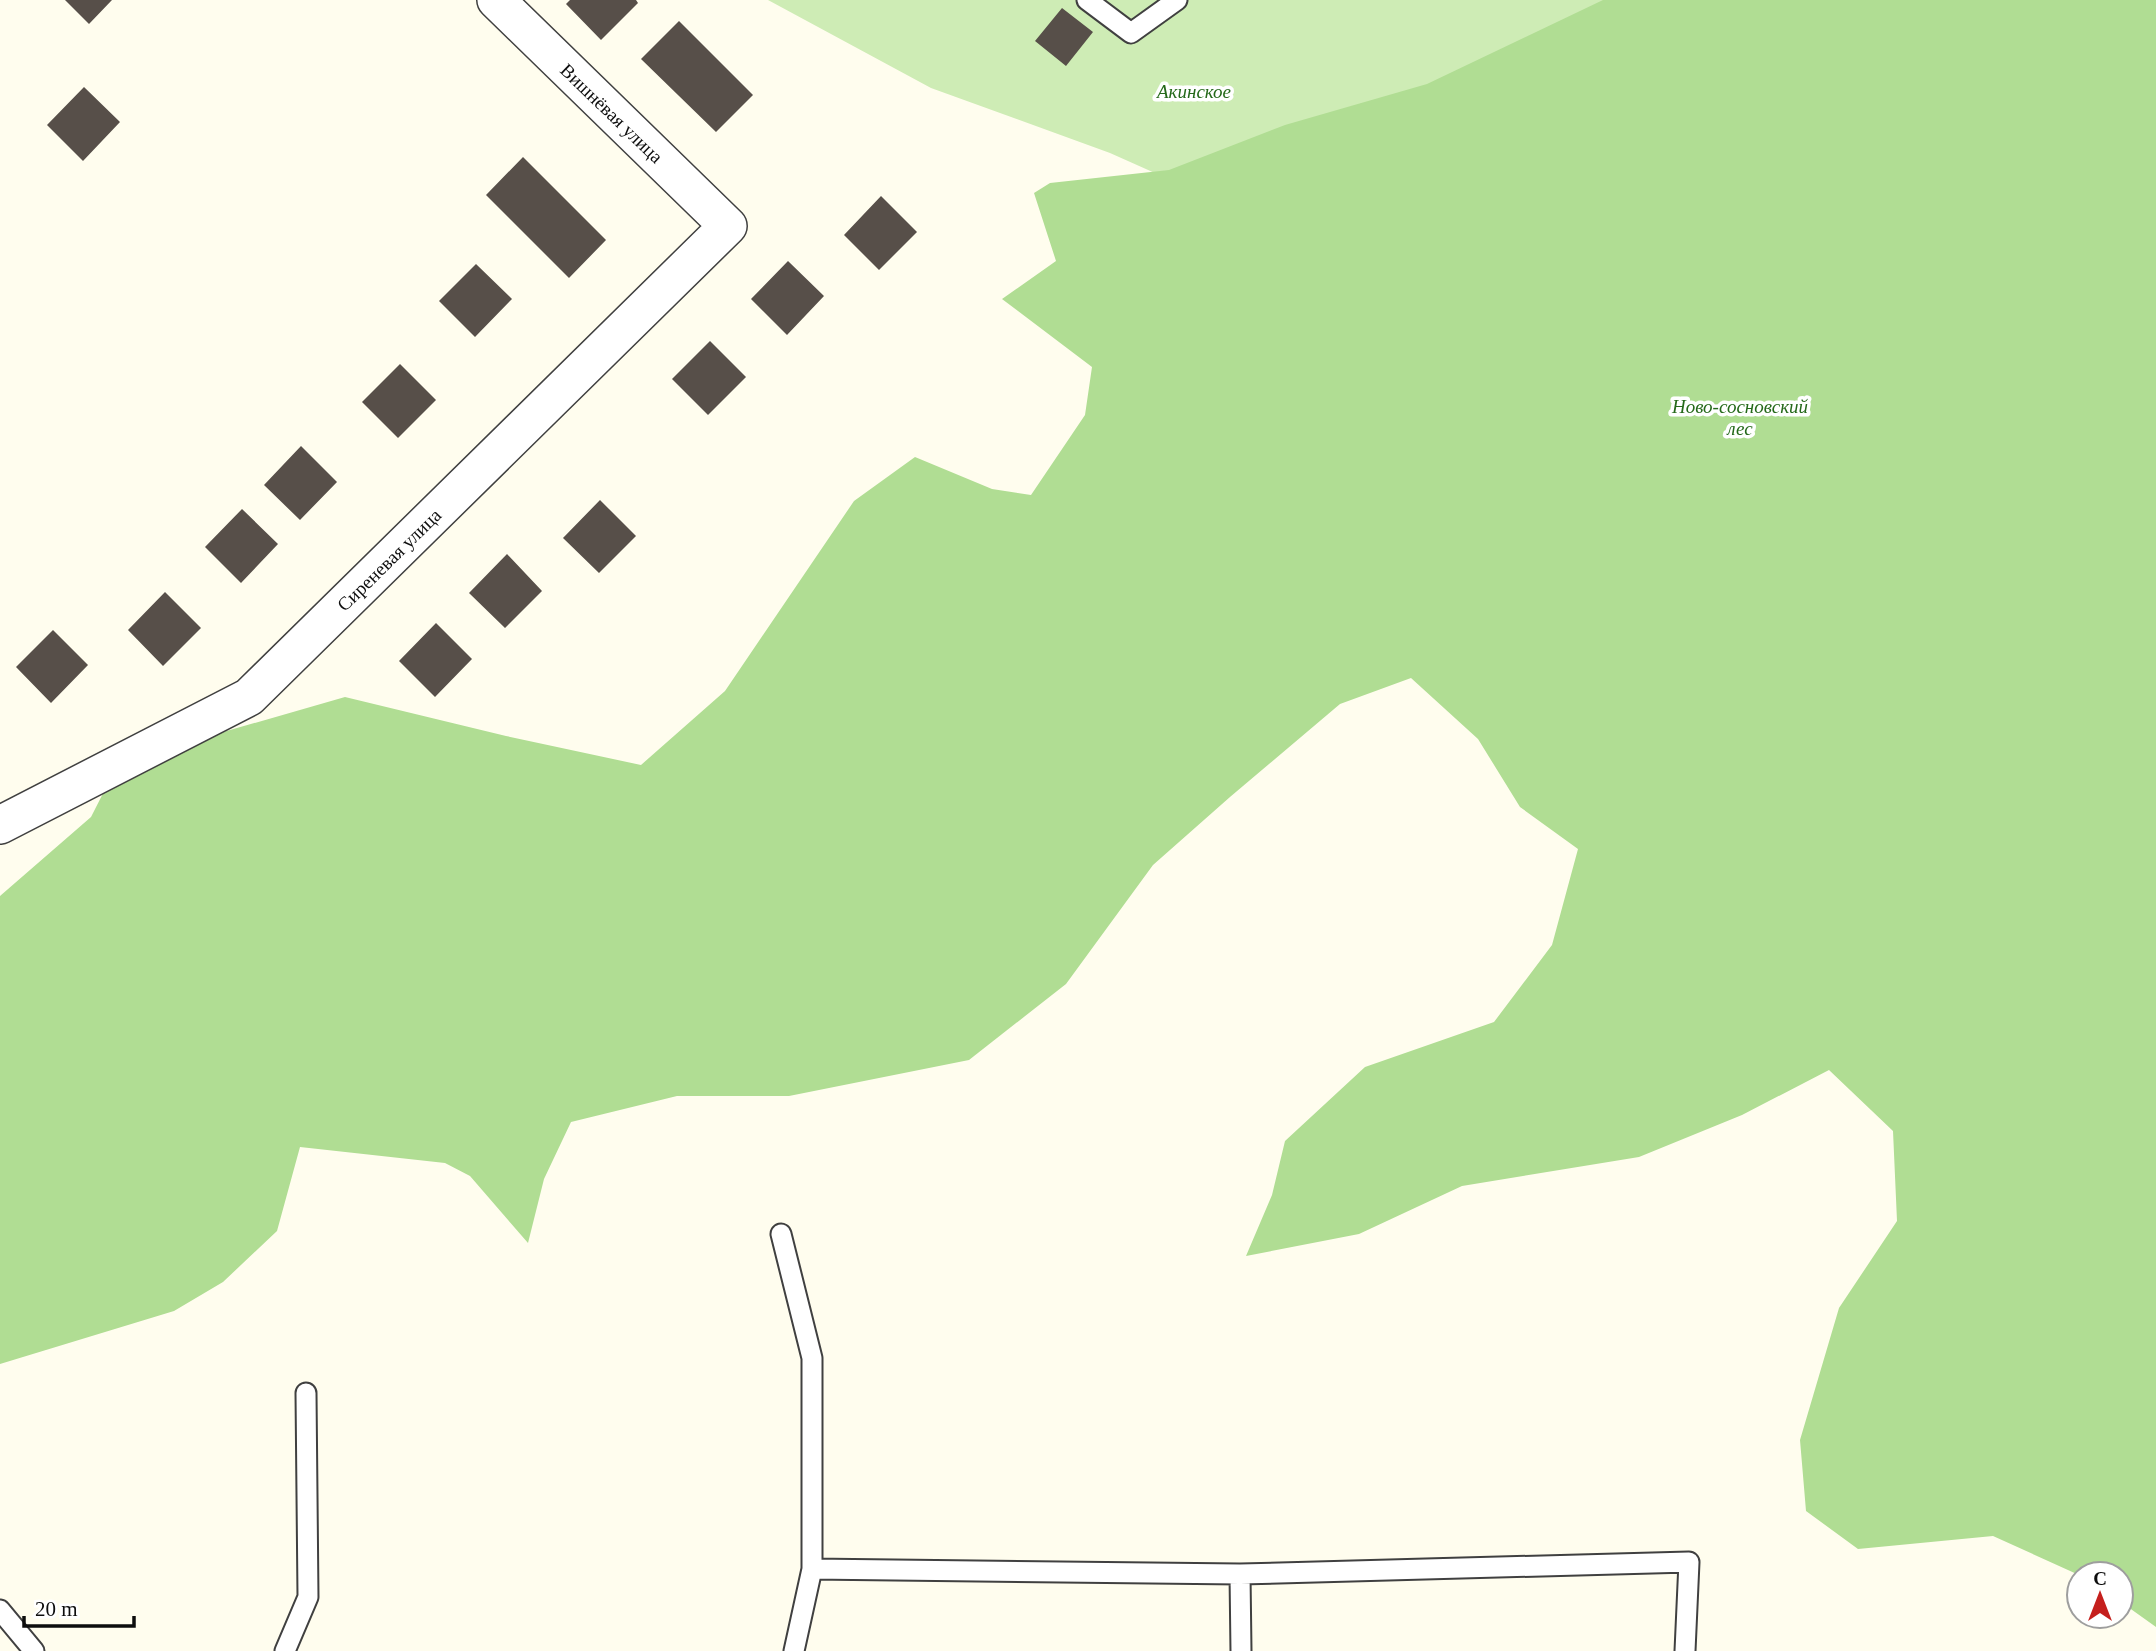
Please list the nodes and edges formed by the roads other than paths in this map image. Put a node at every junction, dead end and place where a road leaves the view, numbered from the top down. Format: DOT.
graph roads {
  1 [pos="496,0"];
  2 [pos="1087,0"];
  3 [pos="1177,0"];
  4 [pos="728,226"];
  5 [pos="0,825"];
  6 [pos="781,1234"];
  7 [pos="306,1393"];
  8 [pos="812,1569"];
  9 [pos="1240,1574"];
  10 [pos="0,1610"];
  11 [pos="34,1651"];
  12 [pos="285,1651"];
  13 [pos="794,1651"];
  14 [pos="1241,1651"];
  15 [pos="1685,1651"];
  1 -- 4 [label="street, Вишнёвая улица"];
  2 -- 3 [label="lane"];
  4 -- 5 [label="street, Сиреневая улица"];
  6 -- 8 [label="lane"];
  7 -- 12 [label="lane"];
  8 -- 9 [label="lane"];
  8 -- 13 [label="lane"];
  9 -- 14 [label="lane"];
  9 -- 15 [label="lane"];
  10 -- 11 [label="lane"];
}
